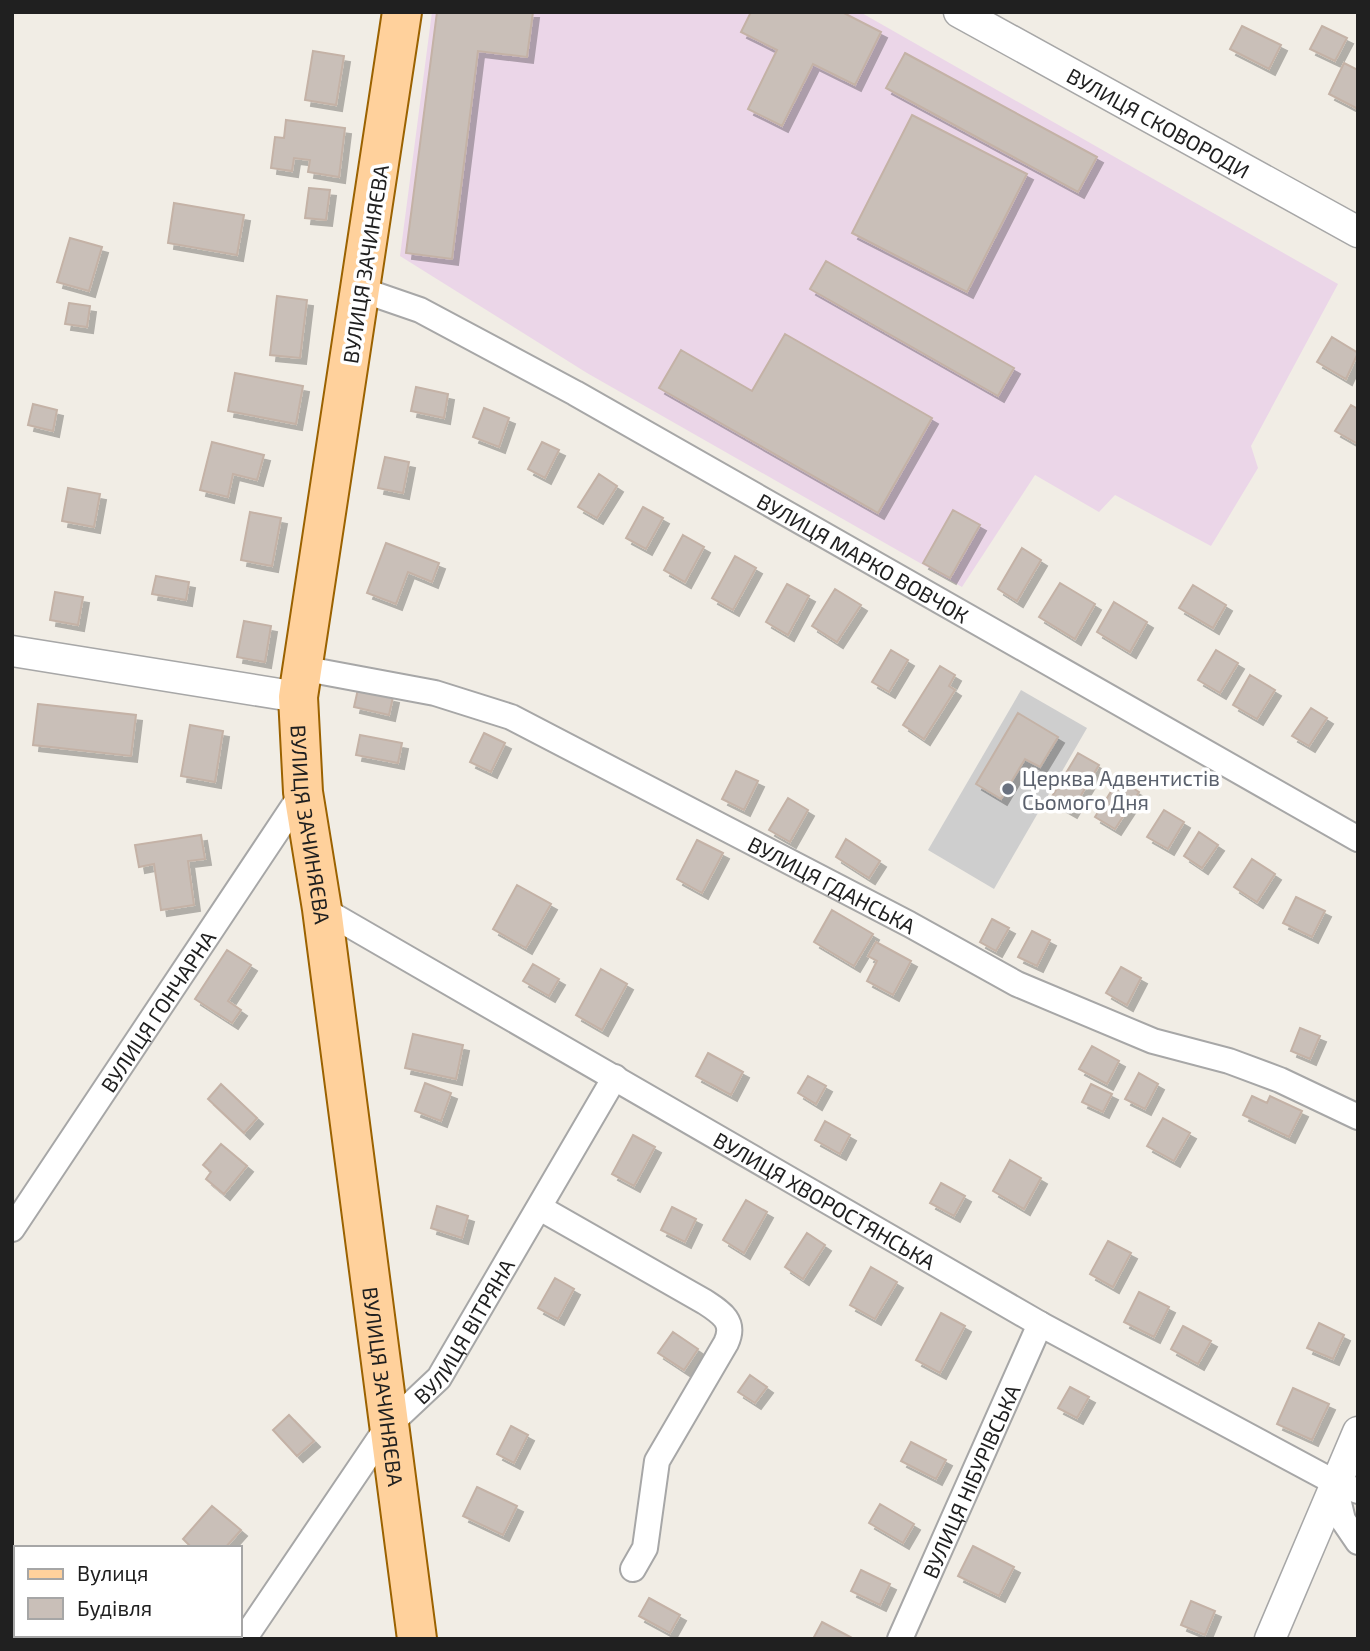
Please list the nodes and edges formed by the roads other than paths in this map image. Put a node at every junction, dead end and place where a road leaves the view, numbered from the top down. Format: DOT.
graph roads {
  1 [pos="402,12"];
  2 [pos="959,12"];
  3 [pos="1358,232"];
  4 [pos="362,290"];
  5 [pos="12,651"];
  6 [pos="300,682"];
  7 [pos="303,792"];
  8 [pos="1358,839"];
  9 [pos="323,909"];
  10 [pos="615,1077"];
  11 [pos="1358,1116"];
  12 [pos="540,1208"];
  13 [pos="12,1229"];
  14 [pos="1040,1324"];
  15 [pos="388,1426"];
  16 [pos="1358,1432"];
  17 [pos="1346,1487"];
  18 [pos="1358,1542"];
  19 [pos="633,1569"];
  20 [pos="244,1639"];
  21 [pos="417,1639"];
  22 [pos="900,1639"];
  23 [pos="1270,1639"];
  1 -- 4 [label="main road, ВУЛИЦЯ ЗАЧИНЯЄВА"];
  2 -- 3 [label="street, ВУЛИЦЯ СКОВОРОДИ"];
  4 -- 6 [label="main road, ВУЛИЦЯ ЗАЧИНЯЄВА"];
  4 -- 8 [label="street, ВУЛИЦЯ МАРКО ВОВЧОК"];
  5 -- 6 [label="street"];
  6 -- 7 [label="main road, ВУЛИЦЯ ЗАЧИНЯЄВА"];
  6 -- 11 [label="street, ВУЛИЦЯ ГДАНСЬКА"];
  7 -- 9 [label="main road, ВУЛИЦЯ ЗАЧИНЯЄВА"];
  7 -- 13 [label="street, ВУЛИЦЯ ГОНЧАРНА"];
  9 -- 10 [label="street, ВУЛИЦЯ ХВОРОСТЯНСЬКА"];
  9 -- 15 [label="main road, ВУЛИЦЯ ЗАЧИНЯЄВА"];
  10 -- 12 [label="street, ВУЛИЦЯ ВІТРЯНА"];
  10 -- 14 [label="street, ВУЛИЦЯ ХВОРОСТЯНСЬКА"];
  12 -- 15 [label="street, ВУЛИЦЯ ВІТРЯНА"];
  12 -- 19 [label="street"];
  14 -- 17 [label="street, ВУЛИЦЯ ХВОРОСТЯНСЬКА"];
  14 -- 22 [label="street, ВУЛИЦЯ НІБУРІВСЬКА"];
  15 -- 20 [label="street, ВУЛИЦЯ ВІТРЯНА"];
  15 -- 21 [label="main road, ВУЛИЦЯ ЗАЧИНЯЄВА"];
  16 -- 17 [label="street"];
  17 -- 18 [label="street"];
  17 -- 23 [label="street"];
}
